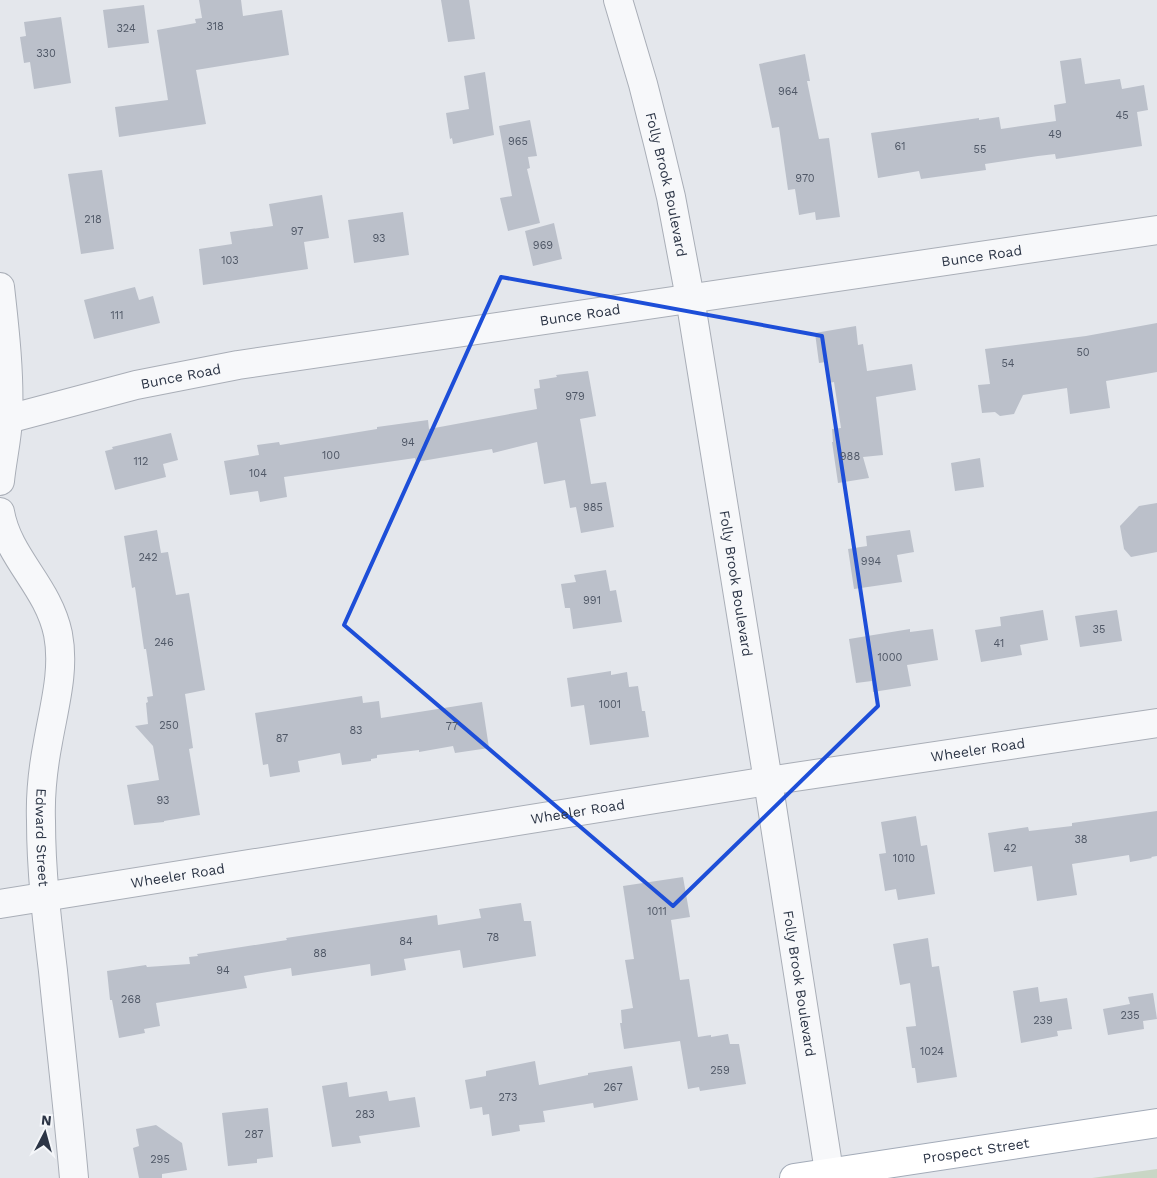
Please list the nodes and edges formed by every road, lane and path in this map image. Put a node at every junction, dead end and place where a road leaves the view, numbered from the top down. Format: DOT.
graph roads {
  1 [pos="618,0"];
  2 [pos="1157,230"];
  3 [pos="0,287"];
  4 [pos="690,298"];
  5 [pos="8,419"];
  6 [pos="0,481"];
  7 [pos="1,523"];
  8 [pos="1157,723"];
  9 [pos="768,781"];
  10 [pos="45,896"];
  11 [pos="0,904"];
  12 [pos="1157,1123"];
  13 [pos="830,1175"];
  14 [pos="74,1178"];
  15 [pos="794,1178"];
  1 -- 4 [label="street, Folly Brook Boulevard"];
  2 -- 4 [label="street, Bunce Road"];
  3 -- 5 [label="street"];
  4 -- 5 [label="street, Bunce Road"];
  4 -- 9 [label="street, Folly Brook Boulevard"];
  5 -- 6 [label="street"];
  7 -- 10 [label="street, Edward Street"];
  8 -- 9 [label="street, Wheeler Road"];
  9 -- 10 [label="street, Wheeler Road"];
  9 -- 13 [label="street, Folly Brook Boulevard"];
  10 -- 11 [label="street, Wheeler Road"];
  10 -- 14 [label="street, Edward Street"];
  12 -- 13 [label="main road, Prospect Street"];
  13 -- 15 [label="main road, Prospect Street"];
}
